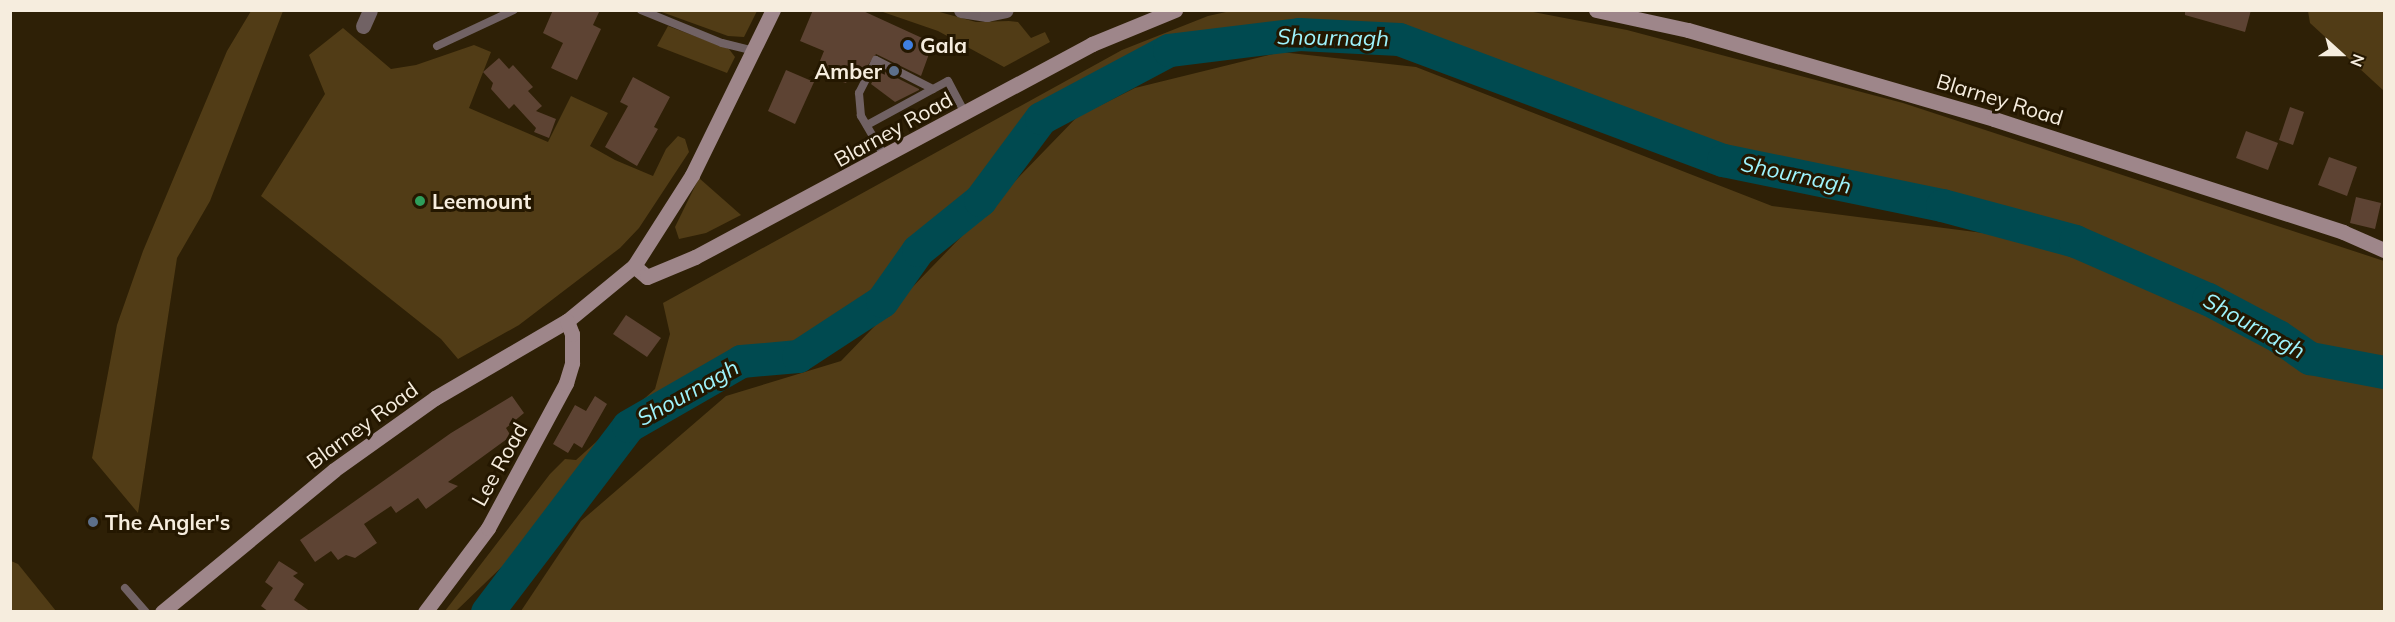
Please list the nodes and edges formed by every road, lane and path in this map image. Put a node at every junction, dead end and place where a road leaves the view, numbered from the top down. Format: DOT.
graph roads {
  1 [pos="370,10"];
  2 [pos="514,10"];
  3 [pos="641,10"];
  4 [pos="773,10"];
  5 [pos="961,10"];
  6 [pos="1006,10"];
  7 [pos="1175,10"];
  8 [pos="1596,10"];
  9 [pos="363,26"];
  10 [pos="436,46"];
  11 [pos="753,51"];
  12 [pos="933,89"];
  13 [pos="965,113"];
  14 [pos="867,125"];
  15 [pos="886,157"];
  16 [pos="2385,250"];
  17 [pos="634,266"];
  18 [pos="567,321"];
  19 [pos="124,588"];
  20 [pos="146,612"];
  21 [pos="162,612"];
  22 [pos="425,612"];
  1 -- 9 [label="street"];
  2 -- 10 [label="lane"];
  3 -- 11 [label="lane"];
  4 -- 11 [label="main road, Blarney Road"];
  5 -- 6 [label="street"];
  7 -- 13 [label="main road, Blarney Road"];
  8 -- 16 [label="main road, Blarney Road"];
  11 -- 17 [label="main road, Blarney Road"];
  12 -- 13 [label="lane"];
  12 -- 14 [label="lane"];
  12 -- 14 [label="lane"];
  13 -- 15 [label="main road, Blarney Road"];
  14 -- 15 [label="lane"];
  15 -- 17 [label="main road, Blarney Road"];
  17 -- 18 [label="main road, Blarney Road"];
  18 -- 21 [label="main road, Blarney Road"];
  18 -- 22 [label="main road, Lee Road"];
  19 -- 20 [label="lane"];
}
